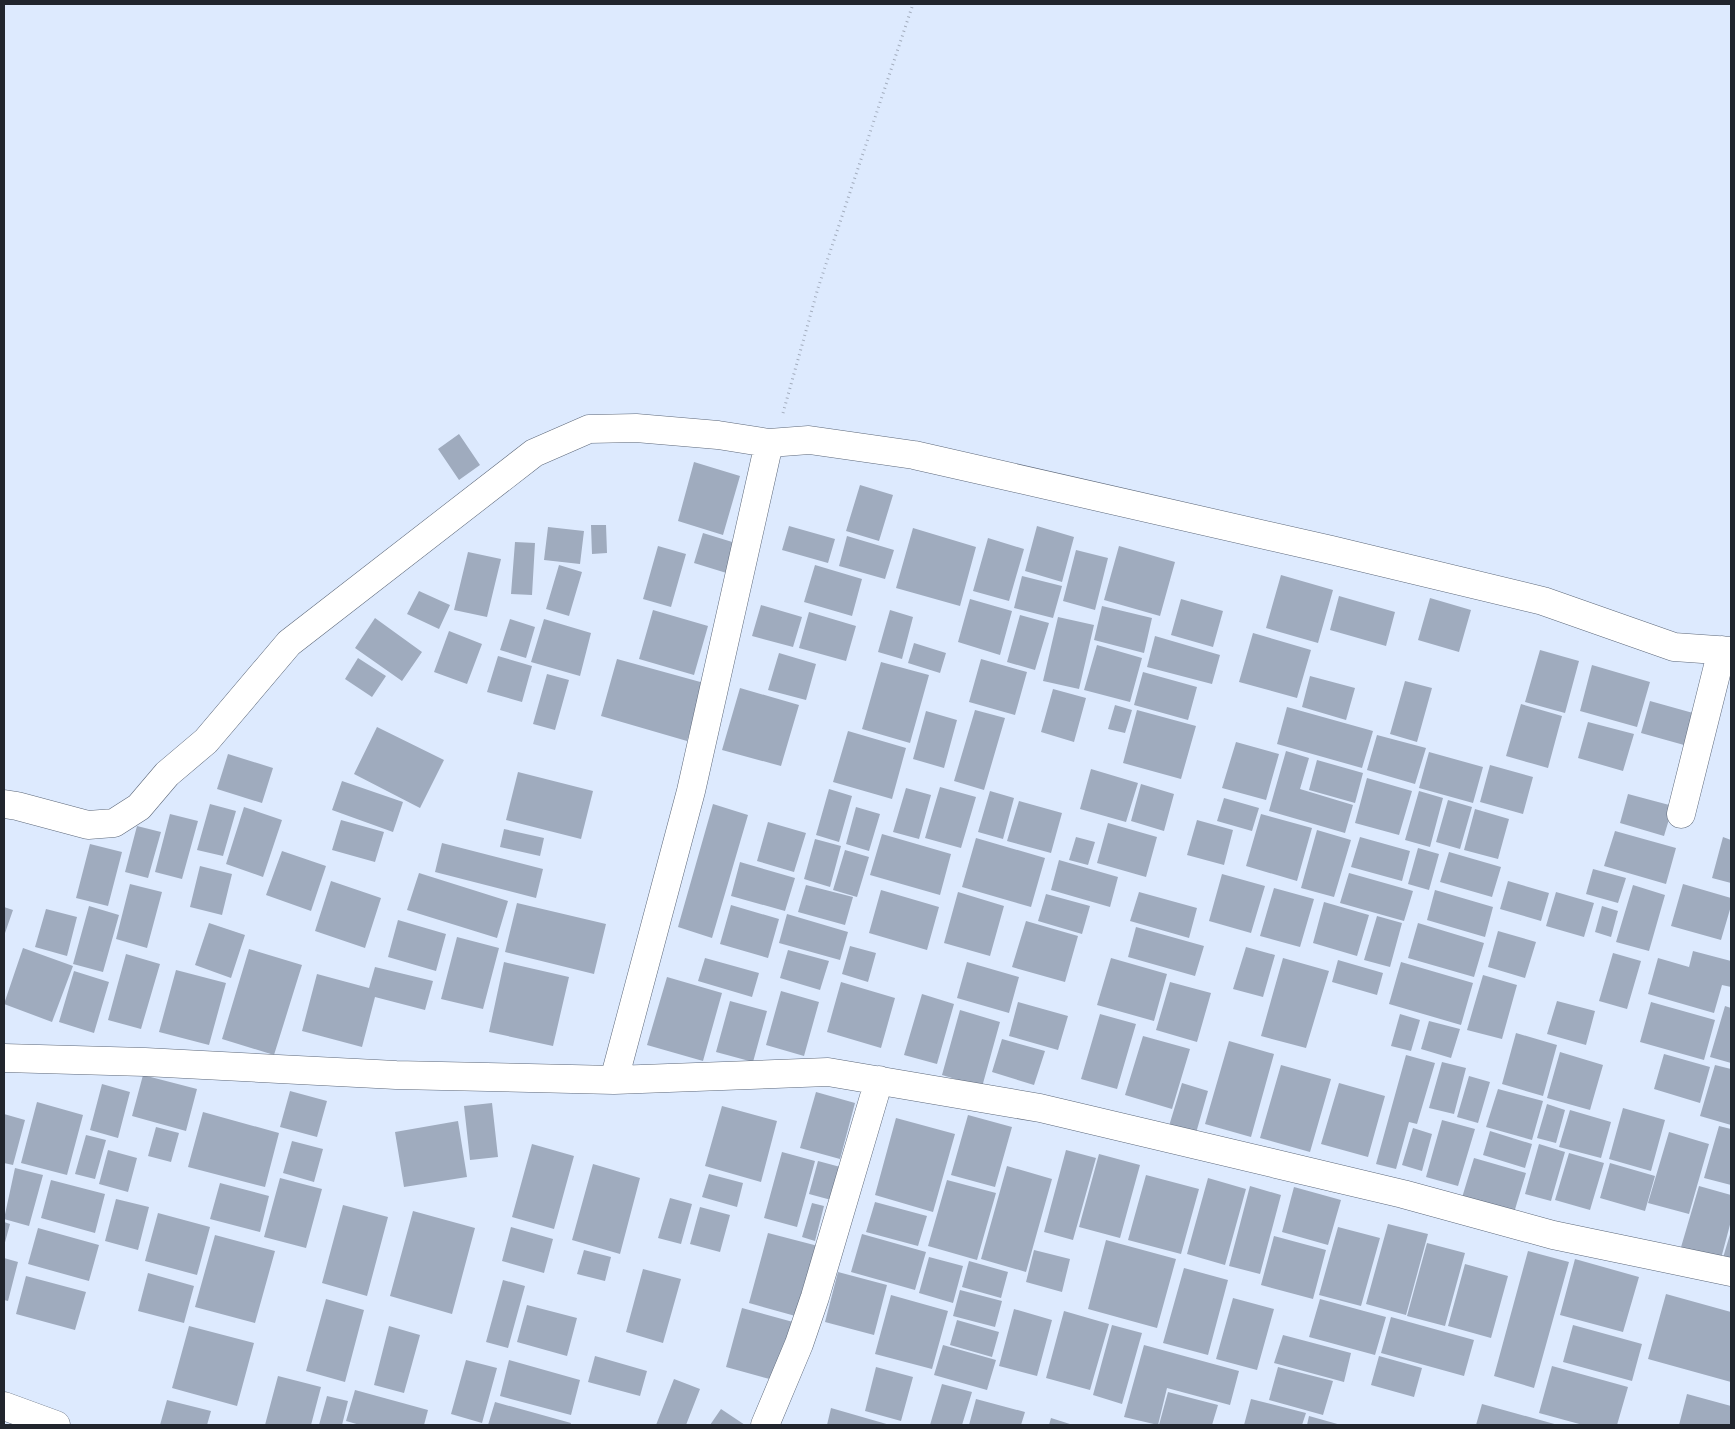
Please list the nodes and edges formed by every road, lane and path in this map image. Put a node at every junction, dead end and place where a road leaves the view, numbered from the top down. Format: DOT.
graph roads {
  1 [pos="913,4"];
  2 [pos="770,443"];
  3 [pos="1727,650"];
  4 [pos="4,804"];
  5 [pos="1681,814"];
  6 [pos="4,1058"];
  7 [pos="614,1080"];
  8 [pos="879,1080"];
  9 [pos="1731,1272"];
  10 [pos="4,1406"];
  11 [pos="56,1425"];
  12 [pos="765,1425"];
  1 -- 2 [label="path"];
  2 -- 3 [label="street"];
  2 -- 4 [label="street"];
  2 -- 7 [label="street"];
  3 -- 5 [label="street"];
  6 -- 7 [label="street"];
  7 -- 8 [label="street"];
  8 -- 9 [label="street"];
  8 -- 12 [label="street"];
  10 -- 11 [label="street"];
}
